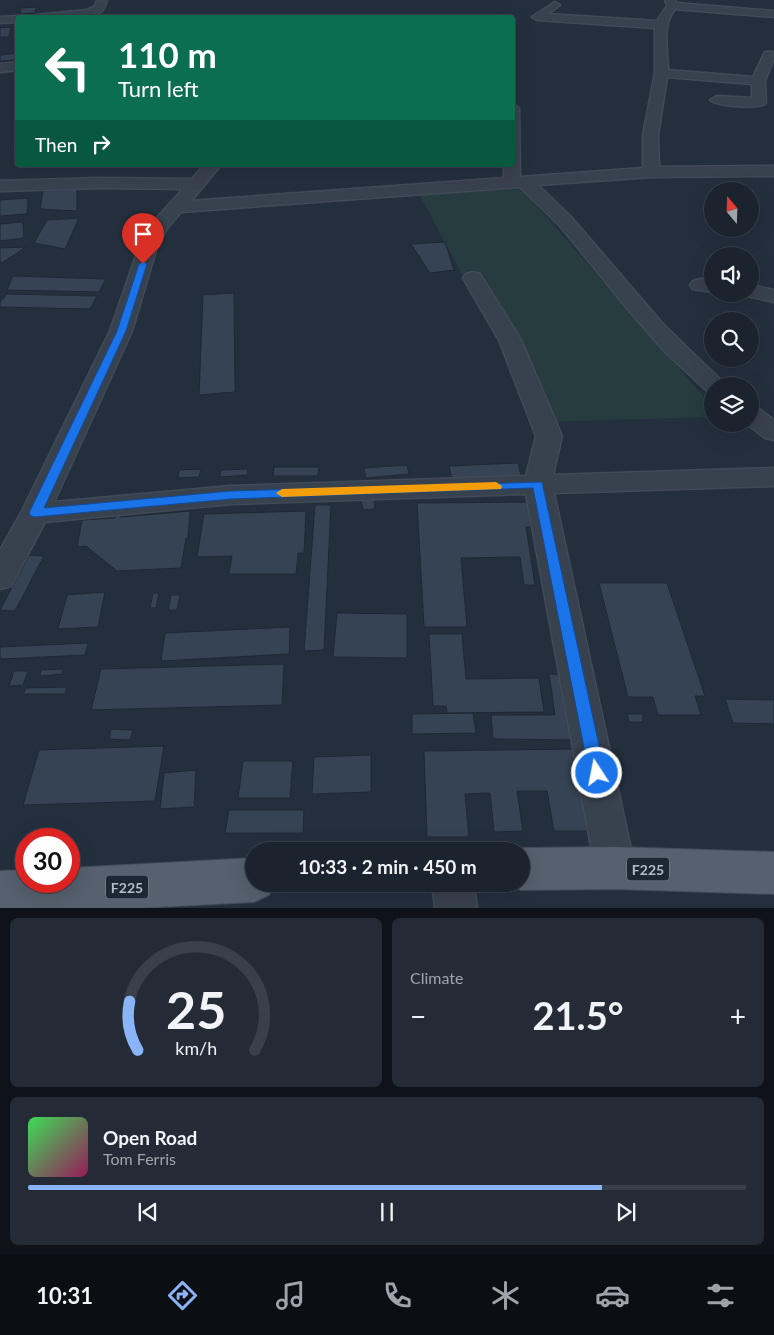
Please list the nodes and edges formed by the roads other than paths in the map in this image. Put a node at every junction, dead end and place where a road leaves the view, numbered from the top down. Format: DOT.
graph roads {
  1 [pos="102,0"];
  2 [pos="671,3"];
  3 [pos="555,5"];
  4 [pos="774,14"];
  5 [pos="67,15"];
  6 [pos="15,19"];
  7 [pos="0,20"];
  8 [pos="662,25"];
  9 [pos="764,42"];
  10 [pos="771,56"];
  11 [pos="15,66"];
  12 [pos="0,68"];
  13 [pos="660,72"];
  14 [pos="758,81"];
  15 [pos="717,100"];
  16 [pos="515,140"];
  17 [pos="28,167"];
  18 [pos="212,167"];
  19 [pos="774,171"];
  20 [pos="652,172"];
  21 [pos="519,182"];
  22 [pos="27,184"];
  23 [pos="197,184"];
  24 [pos="0,186"];
  25 [pos="174,207"];
  26 [pos="473,278"];
  27 [pos="759,293"];
  28 [pos="774,296"];
  29 [pos="704,377"];
  30 [pos="759,421"];
  31 [pos="774,432"];
  32 [pos="774,477"];
  33 [pos="538,484"];
  34 [pos="35,513"];
  35 [pos="0,578"];
  36 [pos="615,868"];
  37 [pos="530,869"];
  38 [pos="774,873"];
  39 [pos="245,880"];
  40 [pos="454,892"];
  41 [pos="0,894"];
  42 [pos="456,908"];
  1 -- 5 [label="street"];
  2 -- 4 [label="street"];
  2 -- 8 [label="street"];
  3 -- 8 [label="street"];
  6 -- 7 [label="street"];
  8 -- 13 [label="street"];
  9 -- 10 [label="street"];
  10 -- 14 [label="street"];
  11 -- 12 [label="street"];
  13 -- 14 [label="street"];
  13 -- 20 [label="street"];
  14 -- 15 [label="street"];
  16 -- 21 [label="street"];
  17 -- 22 [label="street"];
  18 -- 23 [label="street"];
  19 -- 20 [label="street"];
  20 -- 21 [label="street"];
  21 -- 25 [label="street"];
  21 -- 29 [label="street"];
  22 -- 23 [label="street"];
  22 -- 24 [label="street"];
  23 -- 25 [label="street"];
  25 -- 34 [label="street"];
  26 -- 33 [label="street"];
  27 -- 28 [label="street"];
  30 -- 31 [label="street"];
  32 -- 33 [label="street"];
  33 -- 34 [label="street"];
  33 -- 36 [label="street"];
  34 -- 35 [label="street"];
  36 -- 37 [label="main road, F225"];
  36 -- 38 [label="main road, F225"];
  39 -- 41 [label="main road, F225"];
  40 -- 42 [label="street"];
}
